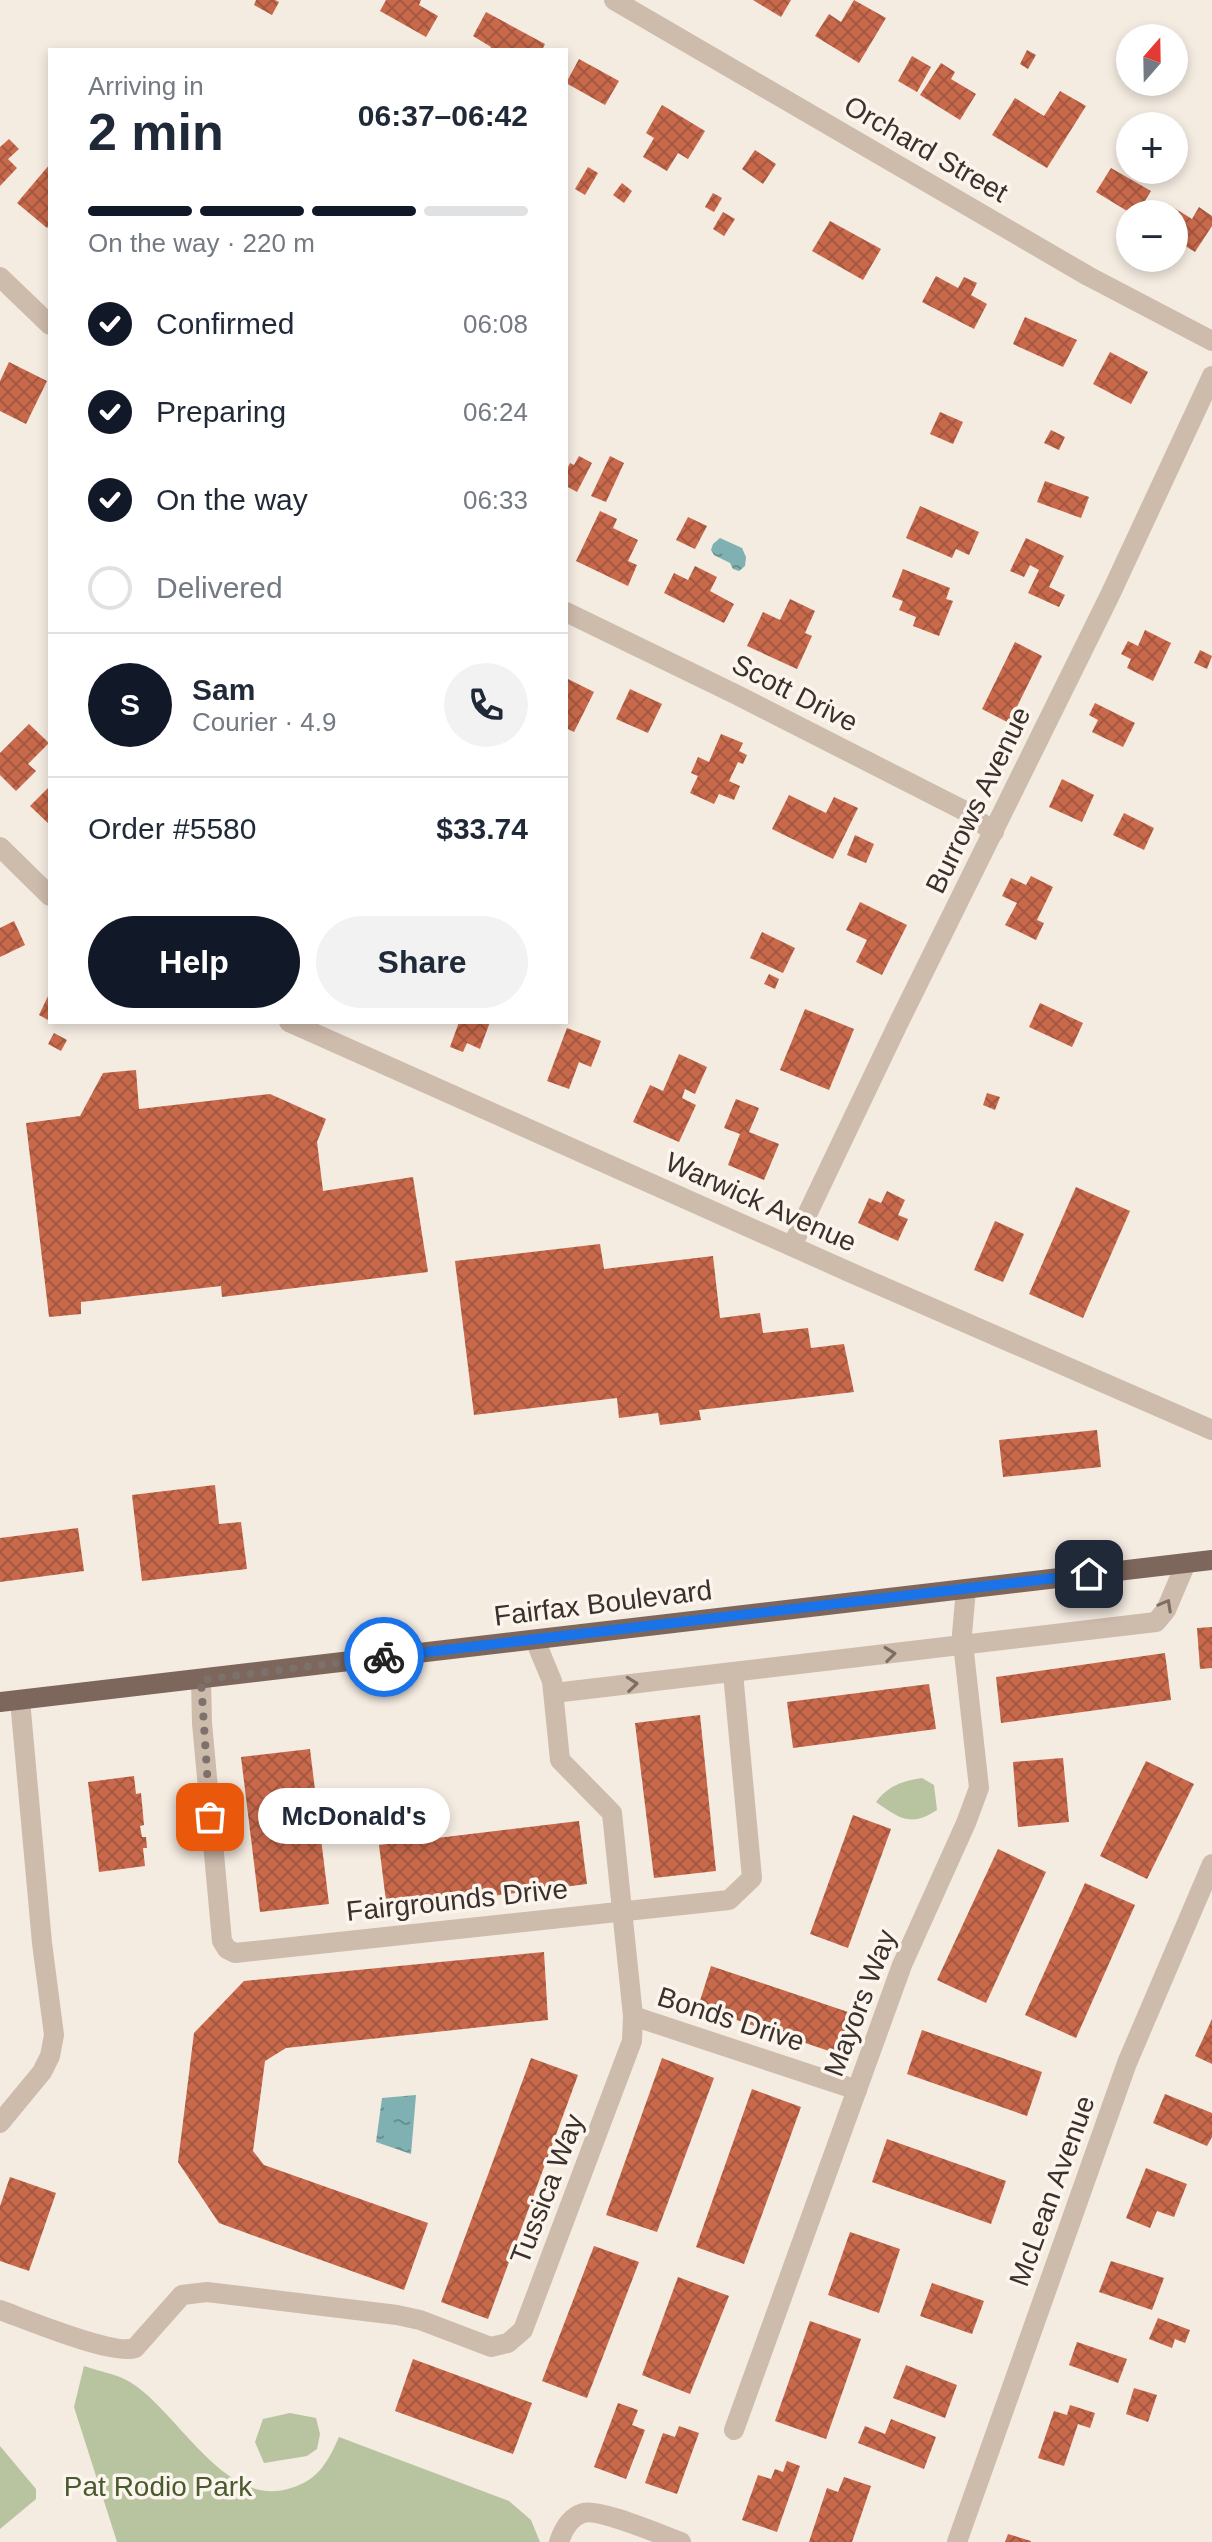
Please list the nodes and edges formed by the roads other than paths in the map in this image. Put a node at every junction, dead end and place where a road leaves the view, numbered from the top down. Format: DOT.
graph roads {
  1 [pos="614,0"];
  2 [pos="0,277"];
  3 [pos="48,323"];
  4 [pos="1212,341"];
  5 [pos="1212,376"];
  6 [pos="568,613"];
  7 [pos="994,832"];
  8 [pos="4,860"];
  9 [pos="48,894"];
  10 [pos="293,1024"];
  11 [pos="792,1246"];
  12 [pos="1212,1430"];
  13 [pos="1212,1560"];
  14 [pos="1186,1563"];
  15 [pos="966,1589"];
  16 [pos="535,1640"];
  17 [pos="963,1646"];
  18 [pos="733,1673"];
  19 [pos="201,1680"];
  20 [pos="554,1693"];
  21 [pos="10,1701"];
  22 [pos="1212,1864"];
  23 [pos="621,1910"];
  24 [pos="633,2016"];
  25 [pos="857,2090"];
  26 [pos="0,2123"];
  27 [pos="0,2310"];
  28 [pos="734,2430"];
  29 [pos="559,2542"];
  30 [pos="681,2542"];
  31 [pos="957,2542"];
  1 -- 4 [label="street, Orchard Street"];
  2 -- 3 [label="street"];
  5 -- 7 [label="street, Burrows Avenue"];
  6 -- 7 [label="street, Scott Drive"];
  7 -- 11 [label="street, Burrows Avenue"];
  8 -- 9 [label="street"];
  10 -- 11 [label="street, Warwick Avenue"];
  11 -- 12 [label="street, Warwick Avenue"];
  13 -- 14 [label="main road, Fairfax Boulevard"];
  14 -- 15 [label="main road, Fairfax Boulevard"];
  17 -- 14 [label="street, one-way"];
  15 -- 16 [label="main road, Fairfax Boulevard"];
  15 -- 17 [label="street, Mayors Way"];
  16 -- 19 [label="main road, Fairfax Boulevard"];
  16 -- 20 [label="street, Tussica Way"];
  18 -- 17 [label="street, one-way"];
  17 -- 25 [label="street, Mayors Way"];
  20 -- 18 [label="street, one-way"];
  18 -- 23 [label="street, Fairgrounds Drive"];
  19 -- 21 [label="main road, Fairfax Boulevard"];
  19 -- 23 [label="street, Fairgrounds Drive"];
  20 -- 23 [label="street, Tussica Way"];
  21 -- 26 [label="street"];
  22 -- 31 [label="street, McLean Avenue"];
  23 -- 24 [label="street, Tussica Way"];
  24 -- 25 [label="street, Bonds Drive"];
  24 -- 27 [label="street, Tussica Way"];
  25 -- 28 [label="street, Mayors Way"];
  29 -- 30 [label="street"];
}
